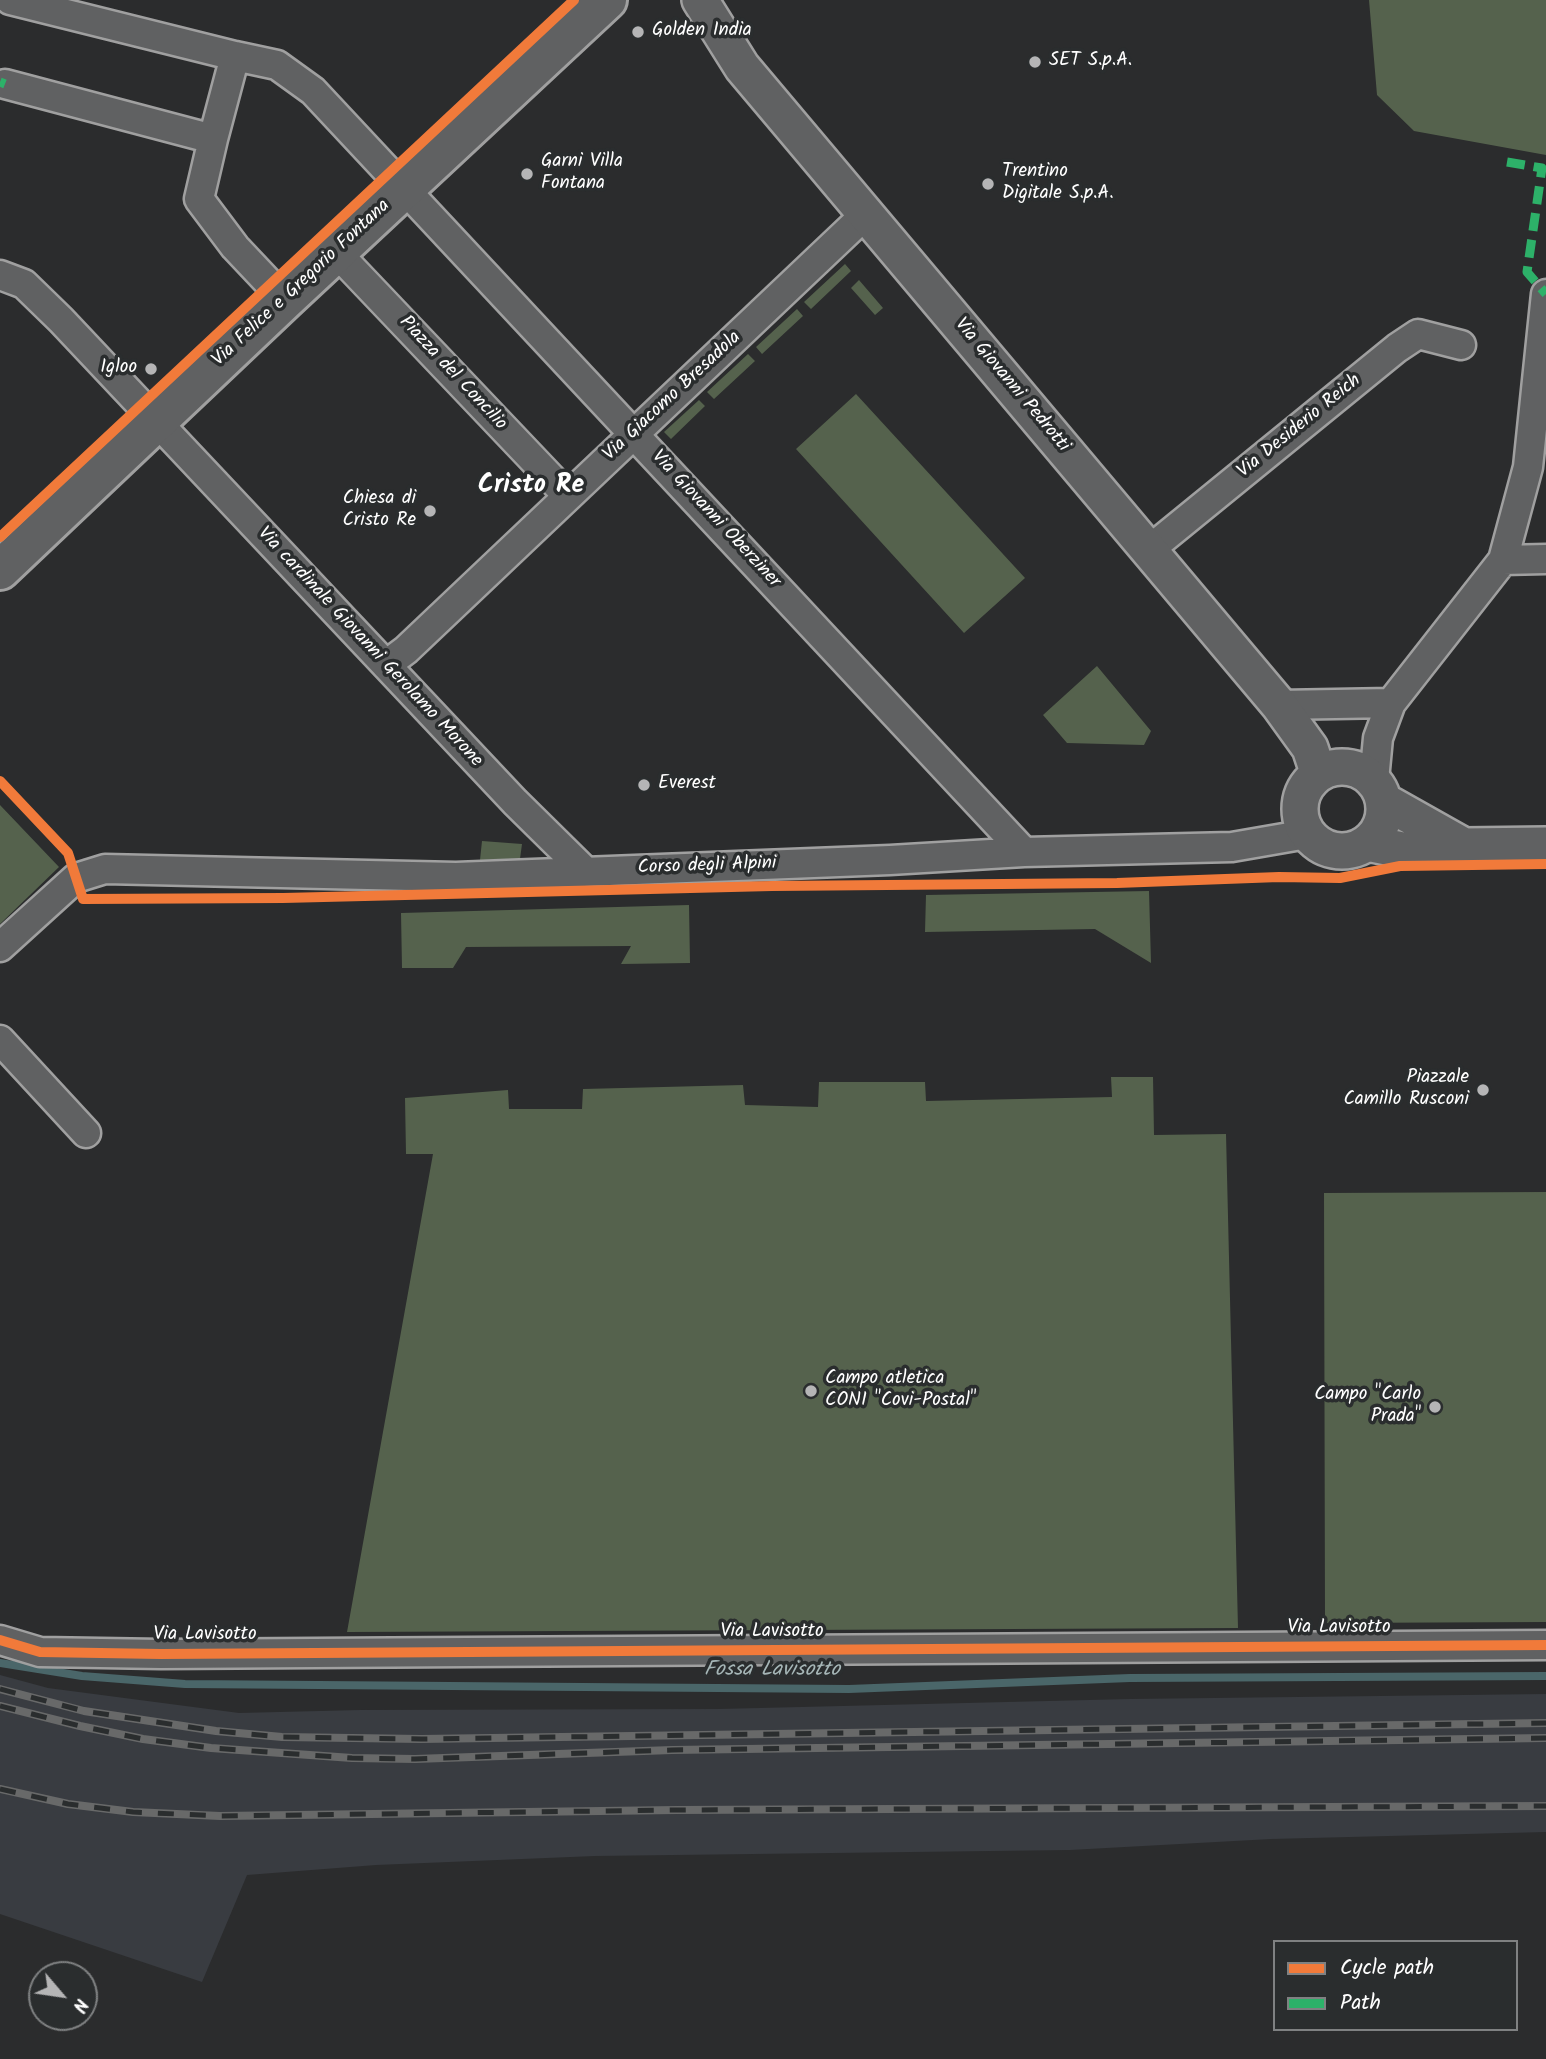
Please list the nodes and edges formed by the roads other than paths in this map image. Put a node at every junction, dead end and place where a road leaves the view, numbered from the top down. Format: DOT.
graph roads {
  1 [pos="607,0"];
  2 [pos="700,0"];
  3 [pos="22,1"];
  4 [pos="235,56"];
  5 [pos="5,84"];
  6 [pos="213,139"];
  7 [pos="405,188"];
  8 [pos="866,214"];
  9 [pos="336,252"];
  10 [pos="0,275"];
  11 [pos="1546,294"];
  12 [pos="285,300"];
  13 [pos="1461,345"];
  14 [pos="156,422"];
  15 [pos="634,434"];
  16 [pos="568,496"];
  17 [pos="1149,550"];
  18 [pos="1546,559"];
  19 [pos="1503,560"];
  20 [pos="0,570"];
  21 [pos="386,666"];
  22 [pos="1391,702"];
  23 [pos="1279,705"];
  24 [pos="1318,772"];
  25 [pos="1379,790"];
  26 [pos="1307,834"];
  27 [pos="1367,843"];
  28 [pos="1546,845"];
  29 [pos="1464,846"];
  30 [pos="1024,852"];
  31 [pos="586,872"];
  32 [pos="0,947"];
  33 [pos="0,1040"];
  34 [pos="86,1133"];
  35 [pos="0,1640"];
  36 [pos="1546,1645"];
  1 -- 7 [label="main road, Via Felice e Gregorio Fontana"];
  2 -- 8 [label="street, Via Giovanni Pedrotti"];
  3 -- 4 [label="street, Via Giovanni Oberziner"];
  4 -- 6 [label="street"];
  4 -- 7 [label="street, Via Giovanni Oberziner"];
  5 -- 6 [label="street"];
  6 -- 12 [label="street"];
  7 -- 9 [label="main road, Via Felice e Gregorio Fontana"];
  7 -- 15 [label="street, Via Giovanni Oberziner"];
  8 -- 15 [label="street, Via Giacomo Bresadola"];
  8 -- 17 [label="street, Via Giovanni Pedrotti"];
  9 -- 12 [label="main road, Via Felice e Gregorio Fontana"];
  9 -- 16 [label="street, Piazza del Concilio"];
  10 -- 14 [label="street, Via cardinale Giovanni Gerolamo Morone"];
  11 -- 19 [label="street"];
  12 -- 14 [label="main road, Via Felice e Gregorio Fontana"];
  13 -- 17 [label="street, Via Desiderio Reich"];
  14 -- 20 [label="main road, Via Felice e Gregorio Fontana"];
  14 -- 21 [label="street, Via cardinale Giovanni Gerolamo Morone"];
  15 -- 16 [label="street, Via Giacomo Bresadola"];
  15 -- 30 [label="street, Via Giovanni Oberziner"];
  16 -- 21 [label="street, Via Giacomo Bresadola"];
  17 -- 23 [label="street, Via Giovanni Pedrotti"];
  18 -- 19 [label="street"];
  19 -- 22 [label="street"];
  21 -- 31 [label="street, Via cardinale Giovanni Gerolamo Morone"];
  22 -- 23 [label="street"];
  22 -- 25 [label="street"];
  23 -- 24 [label="street, Via Giovanni Pedrotti"];
  24 -- 25 [label="street"];
  24 -- 26 [label="street"];
  25 -- 27 [label="street"];
  25 -- 29 [label="street"];
  26 -- 27 [label="street"];
  26 -- 30 [label="street, Corso degli Alpini"];
  27 -- 29 [label="street"];
  28 -- 29 [label="street"];
  30 -- 31 [label="street, Corso degli Alpini"];
  31 -- 32 [label="street, Corso degli Alpini"];
  33 -- 34 [label="street"];
  35 -- 36 [label="street, Via Lavisotto"];
}
